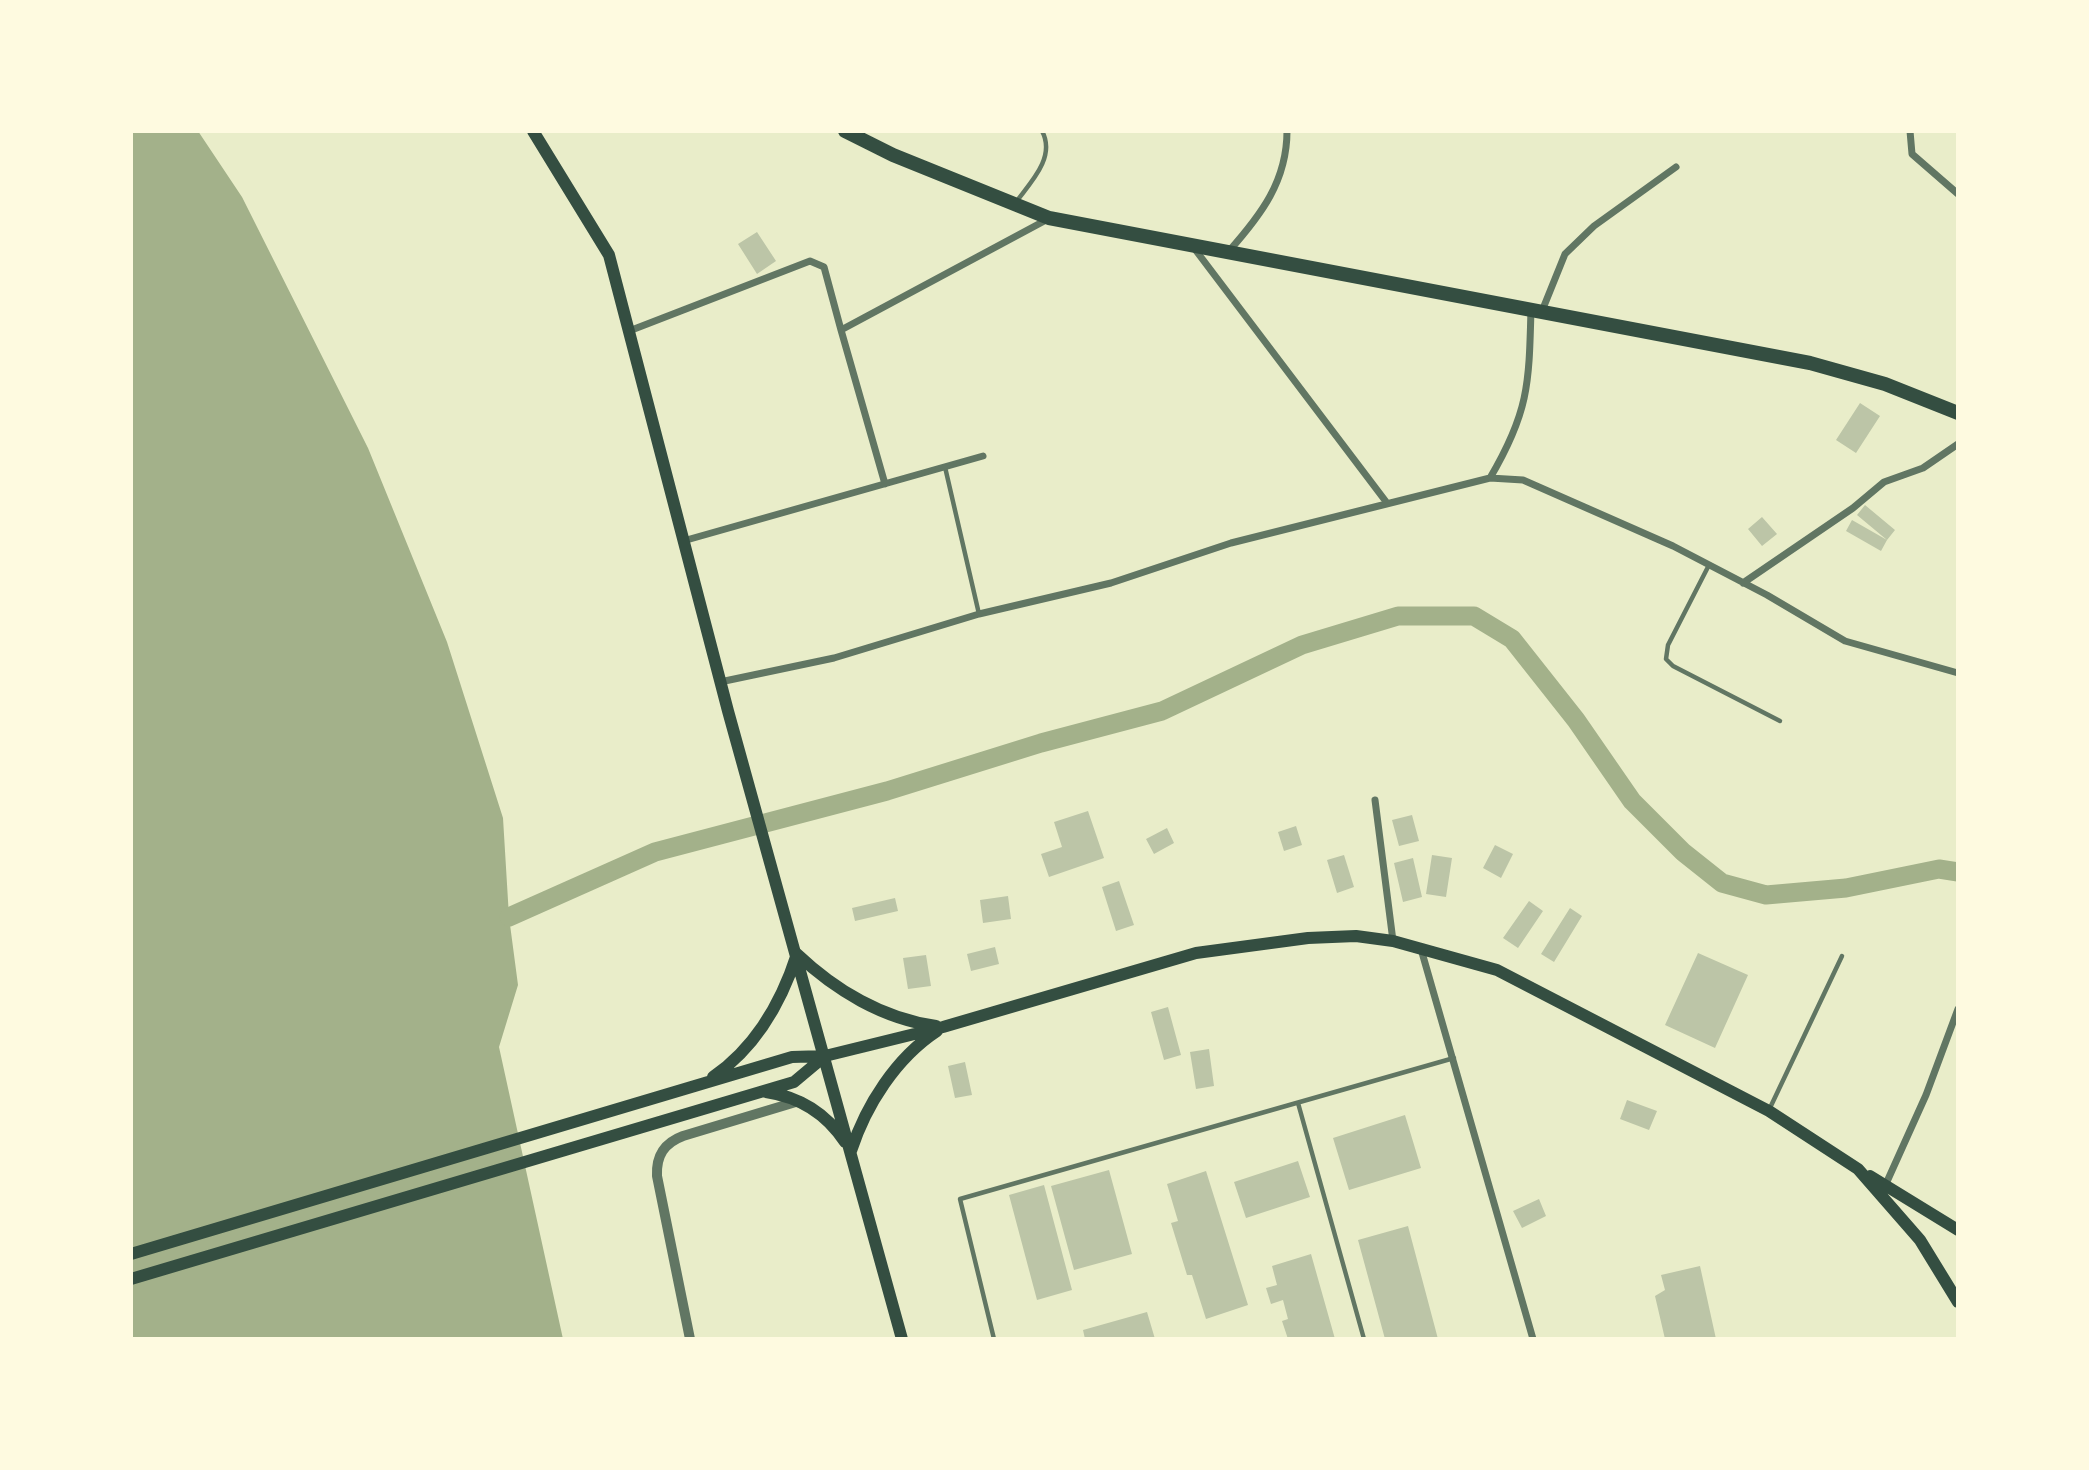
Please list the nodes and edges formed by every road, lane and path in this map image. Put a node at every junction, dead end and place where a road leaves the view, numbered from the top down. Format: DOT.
graph roads {
  1 [pos="533,131"];
  2 [pos="845,131"];
  3 [pos="1042,131"];
  4 [pos="1287,131"];
  5 [pos="1910,131"];
  6 [pos="1676,167"];
  7 [pos="1958,194"];
  8 [pos="1014,205"];
  9 [pos="1049,218"];
  10 [pos="1194,248"];
  11 [pos="1227,254"];
  12 [pos="1536,310"];
  13 [pos="841,330"];
  14 [pos="629,331"];
  15 [pos="1958,413"];
  16 [pos="1958,444"];
  17 [pos="983,456"];
  18 [pos="945,467"];
  19 [pos="1490,478"];
  20 [pos="885,484"];
  21 [pos="1387,503"];
  22 [pos="683,541"];
  23 [pos="1709,565"];
  24 [pos="1743,583"];
  25 [pos="979,614"];
  26 [pos="1958,673"];
  27 [pos="720,682"];
  28 [pos="1780,721"];
  29 [pos="1376,800"];
  30 [pos="1393,942"];
  31 [pos="1420,948"];
  32 [pos="797,954"];
  33 [pos="1842,956"];
  34 [pos="1958,1009"];
  35 [pos="943,1027"];
  36 [pos="825,1056"];
  37 [pos="1454,1058"];
  38 [pos="705,1083"];
  39 [pos="762,1092"];
  40 [pos="799,1101"];
  41 [pos="1298,1103"];
  42 [pos="1769,1111"];
  43 [pos="851,1151"];
  44 [pos="1858,1169"];
  45 [pos="1885,1186"];
  46 [pos="1955,1230"];
  47 [pos="131,1254"];
  48 [pos="131,1279"];
  49 [pos="1958,1302"];
  50 [pos="690,1339"];
  51 [pos="902,1339"];
  52 [pos="994,1339"];
  53 [pos="1364,1339"];
  54 [pos="1533,1339"];
  1 -- 14 [label="main road"];
  2 -- 8 [label="highway"];
  3 -- 8 [label="lane"];
  4 -- 11 [label="street"];
  5 -- 7 [label="street"];
  6 -- 12 [label="street"];
  8 -- 9 [label="highway"];
  9 -- 10 [label="highway"];
  9 -- 13 [label="street"];
  10 -- 11 [label="highway"];
  10 -- 21 [label="street"];
  11 -- 12 [label="highway"];
  12 -- 15 [label="highway"];
  12 -- 19 [label="street"];
  13 -- 14 [label="street"];
  13 -- 20 [label="street"];
  14 -- 22 [label="main road"];
  16 -- 24 [label="street"];
  17 -- 18 [label="street"];
  18 -- 20 [label="street"];
  18 -- 25 [label="lane"];
  19 -- 21 [label="street"];
  19 -- 23 [label="street"];
  20 -- 22 [label="street"];
  21 -- 25 [label="street"];
  22 -- 27 [label="main road"];
  23 -- 24 [label="street"];
  23 -- 28 [label="lane"];
  24 -- 26 [label="street"];
  25 -- 27 [label="street"];
  27 -- 32 [label="main road"];
  29 -- 30 [label="street"];
  30 -- 31 [label="main road"];
  30 -- 35 [label="main road"];
  31 -- 37 [label="street"];
  31 -- 42 [label="main road"];
  32 -- 35 [label="main road"];
  32 -- 36 [label="main road"];
  32 -- 38 [label="main road"];
  33 -- 42 [label="lane"];
  34 -- 45 [label="street"];
  35 -- 36 [label="main road"];
  35 -- 43 [label="main road"];
  36 -- 38 [label="main road"];
  36 -- 39 [label="main road"];
  36 -- 43 [label="main road"];
  37 -- 41 [label="lane"];
  37 -- 54 [label="street"];
  38 -- 47 [label="main road"];
  39 -- 40 [label="main road"];
  39 -- 48 [label="main road"];
  40 -- 43 [label="main road"];
  40 -- 50 [label="street"];
  41 -- 52 [label="lane"];
  41 -- 53 [label="lane"];
  42 -- 44 [label="main road"];
  43 -- 51 [label="main road"];
  44 -- 45 [label="main road"];
  44 -- 49 [label="main road"];
  45 -- 46 [label="main road"];
}
